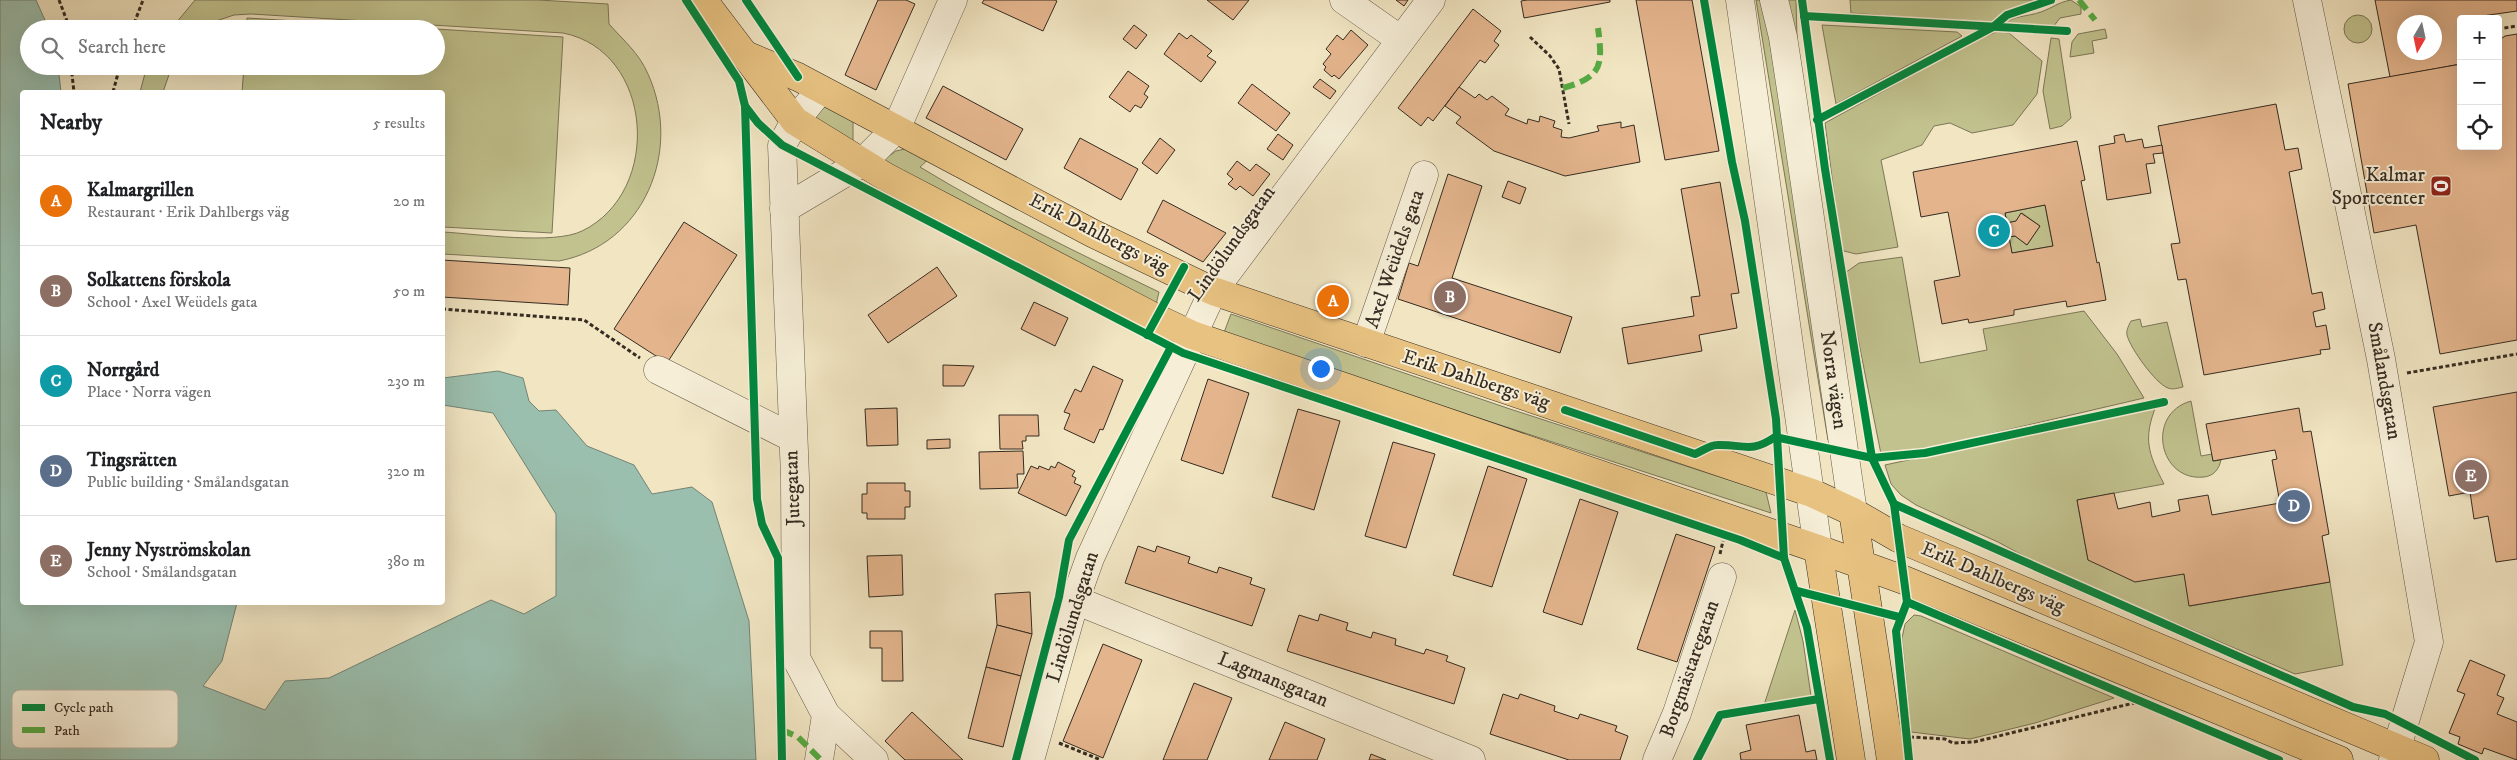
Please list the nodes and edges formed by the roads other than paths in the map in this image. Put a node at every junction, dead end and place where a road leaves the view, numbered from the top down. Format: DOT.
graph roads {
  1 [pos="703,0"];
  2 [pos="953,0"];
  3 [pos="1344,0"];
  4 [pos="1431,0"];
  5 [pos="1740,0"];
  6 [pos="1774,0"];
  7 [pos="2306,0"];
  8 [pos="1401,40"];
  9 [pos="743,54"];
  10 [pos="820,90"];
  11 [pos="795,121"];
  12 [pos="896,129"];
  13 [pos="863,162"];
  14 [pos="1424,175"];
  15 [pos="784,209"];
  16 [pos="1213,291"];
  17 [pos="1192,335"];
  18 [pos="1366,343"];
  19 [pos="658,370"];
  20 [pos="791,437"];
  21 [pos="1812,493"];
  22 [pos="1853,512"];
  23 [pos="1818,548"];
  24 [pos="1861,565"];
  25 [pos="1722,577"];
  26 [pos="1076,600"];
  27 [pos="826,715"];
  28 [pos="2395,754"];
  29 [pos="819,760"];
  30 [pos="874,760"];
  31 [pos="1030,760"];
  32 [pos="1471,760"];
  33 [pos="1657,760"];
  34 [pos="1851,760"];
  35 [pos="1891,760"];
  36 [pos="2339,760"];
  37 [pos="2425,760"];
  1 -- 9 [label="main road"];
  2 -- 12 [label="street"];
  3 -- 8 [label="street"];
  4 -- 8 [label="street, Lindölundsgatan"];
  5 -- 21 [label="street, Norra vägen"];
  6 -- 22 [label="street, Norra vägen"];
  7 -- 28 [label="street, Smålandsgatan"];
  8 -- 16 [label="street, Lindölundsgatan"];
  9 -- 10 [label="main road, Erik Dahlbergs väg"];
  9 -- 11 [label="main road, Erik Dahlbergs väg"];
  10 -- 11 [label="street"];
  10 -- 12 [label="main road, Erik Dahlbergs väg"];
  11 -- 13 [label="main road, Erik Dahlbergs väg"];
  11 -- 15 [label="street, Jutegatan"];
  12 -- 13 [label="street"];
  12 -- 16 [label="main road, Erik Dahlbergs väg"];
  13 -- 15 [label="street"];
  13 -- 17 [label="main road, Erik Dahlbergs väg"];
  14 -- 18 [label="street, Axel Weüdels gata"];
  15 -- 20 [label="street, Jutegatan"];
  16 -- 17 [label="street, Lindölundsgatan"];
  16 -- 18 [label="main road, Erik Dahlbergs väg"];
  17 -- 23 [label="main road, Erik Dahlbergs väg"];
  17 -- 26 [label="street, Lindölundsgatan"];
  18 -- 21 [label="main road, Erik Dahlbergs väg"];
  19 -- 20 [label="street"];
  20 -- 27 [label="street, Jutegatan"];
  21 -- 22 [label="main road, Erik Dahlbergs väg"];
  21 -- 23 [label="street, Norra vägen"];
  22 -- 24 [label="main road, Norra vägen"];
  22 -- 28 [label="main road, Erik Dahlbergs väg"];
  23 -- 24 [label="main road, Erik Dahlbergs väg"];
  23 -- 34 [label="main road, Norra vägen"];
  24 -- 35 [label="main road, Norra vägen"];
  24 -- 36 [label="main road, Erik Dahlbergs väg"];
  25 -- 33 [label="street, Borgmästaregatan"];
  26 -- 31 [label="street, Lindölundsgatan"];
  26 -- 32 [label="street, Lagmansgatan"];
  27 -- 29 [label="street"];
  27 -- 30 [label="street, Jutegatan"];
  28 -- 37 [label="main road, Erik Dahlbergs väg"];
}
